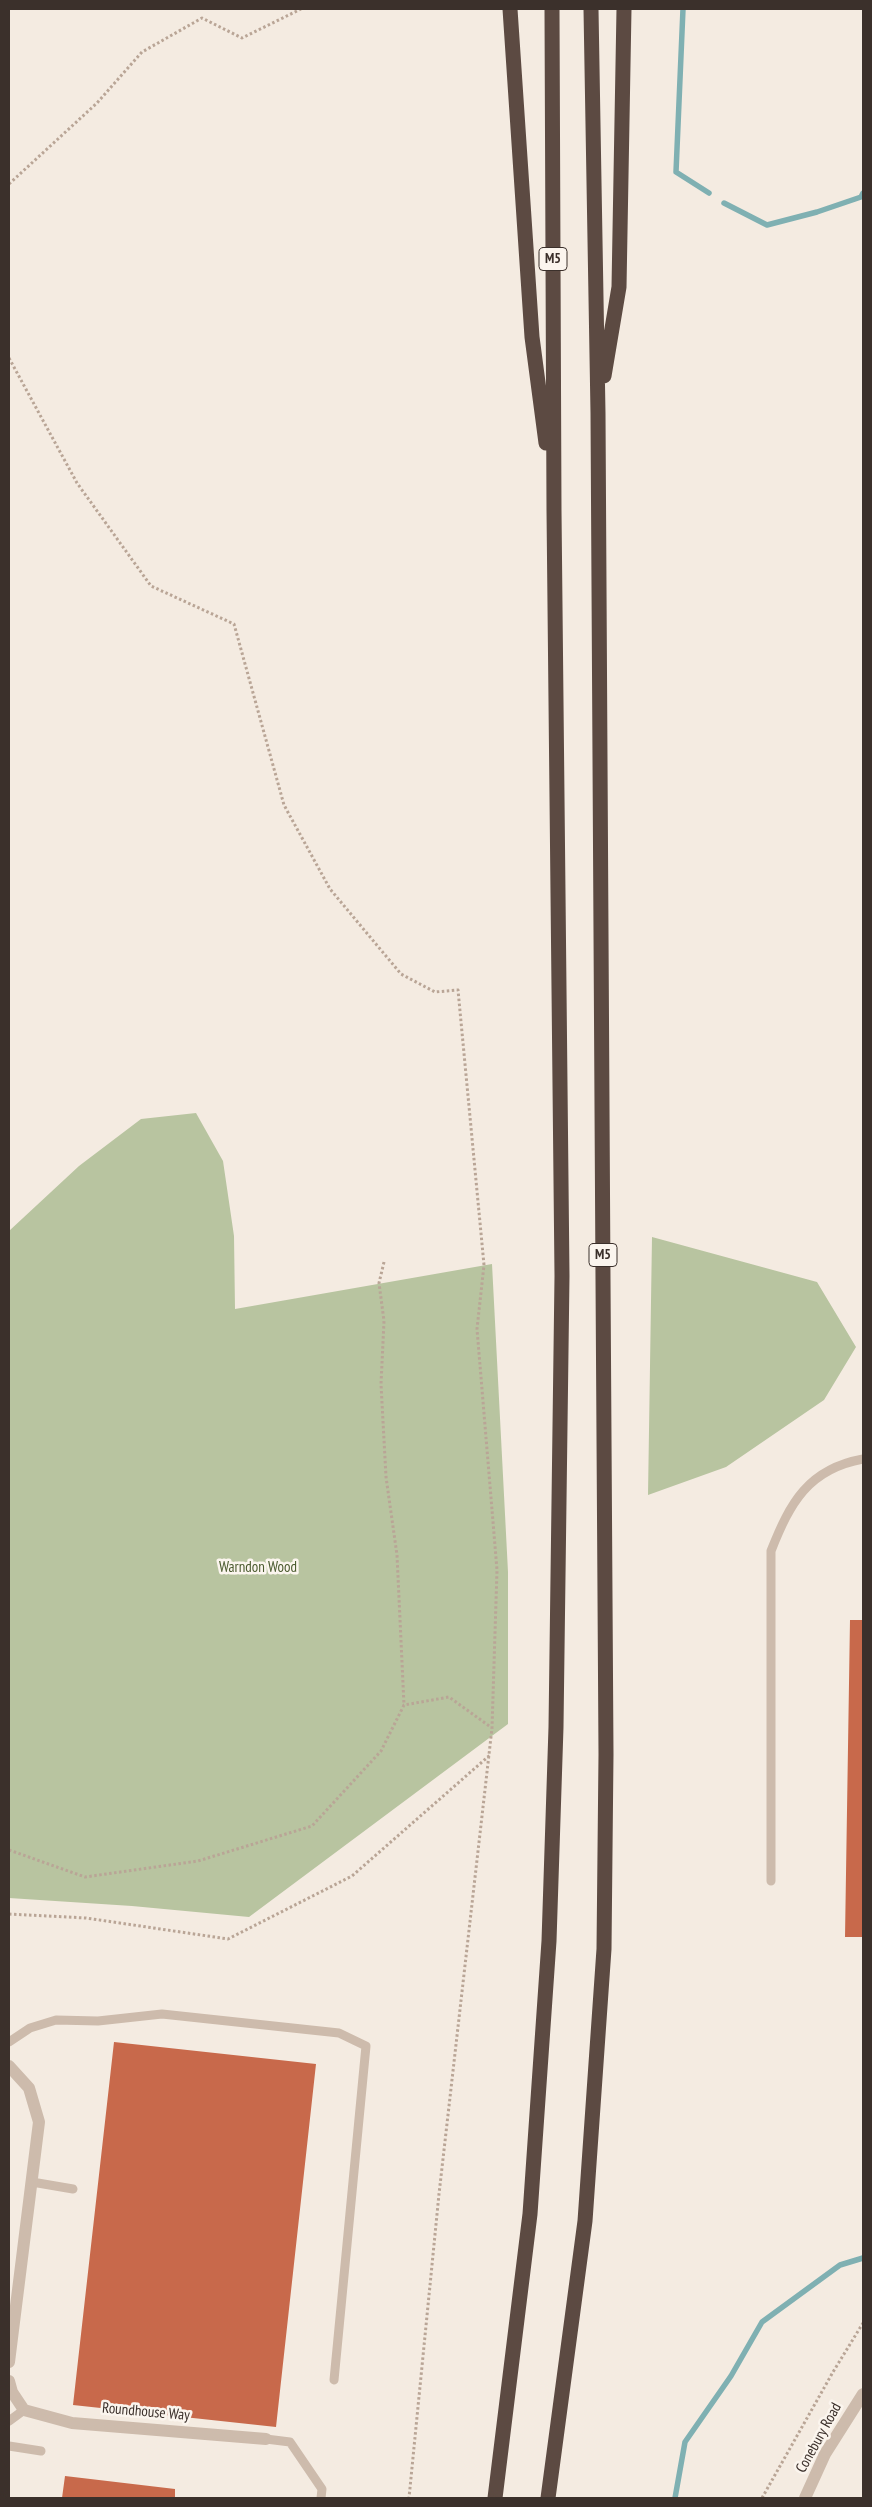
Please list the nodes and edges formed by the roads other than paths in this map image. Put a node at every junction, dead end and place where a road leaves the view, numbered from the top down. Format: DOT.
graph roads {
  1 [pos="510,9"];
  2 [pos="552,9"];
  3 [pos="592,9"];
  4 [pos="624,9"];
  5 [pos="598,413"];
  6 [pos="554,510"];
  7 [pos="863,1459"];
  8 [pos="771,1881"];
  9 [pos="9,2042"];
  10 [pos="9,2066"];
  11 [pos="32,2182"];
  12 [pos="73,2189"];
  13 [pos="9,2362"];
  14 [pos="334,2380"];
  15 [pos="9,2381"];
  16 [pos="863,2394"];
  17 [pos="24,2410"];
  18 [pos="9,2421"];
  19 [pos="266,2439"];
  20 [pos="9,2446"];
  21 [pos="41,2451"];
  22 [pos="321,2498"];
  23 [pos="495,2498"];
  24 [pos="548,2498"];
  25 [pos="805,2498"];
  1 -- 6 [label="highway, M5"];
  2 -- 6 [label="highway, M5"];
  3 -- 5 [label="highway, M5"];
  4 -- 5 [label="highway, M5"];
  5 -- 24 [label="highway, M5"];
  6 -- 23 [label="highway, M5"];
  7 -- 8 [label="lane"];
  9 -- 14 [label="lane"];
  10 -- 11 [label="street"];
  11 -- 12 [label="lane"];
  11 -- 13 [label="street"];
  15 -- 17 [label="street"];
  16 -- 25 [label="street, Conebury Road"];
  17 -- 18 [label="lane"];
  17 -- 19 [label="street, Roundhouse Way"];
  19 -- 22 [label="lane"];
  20 -- 21 [label="lane"];
}
